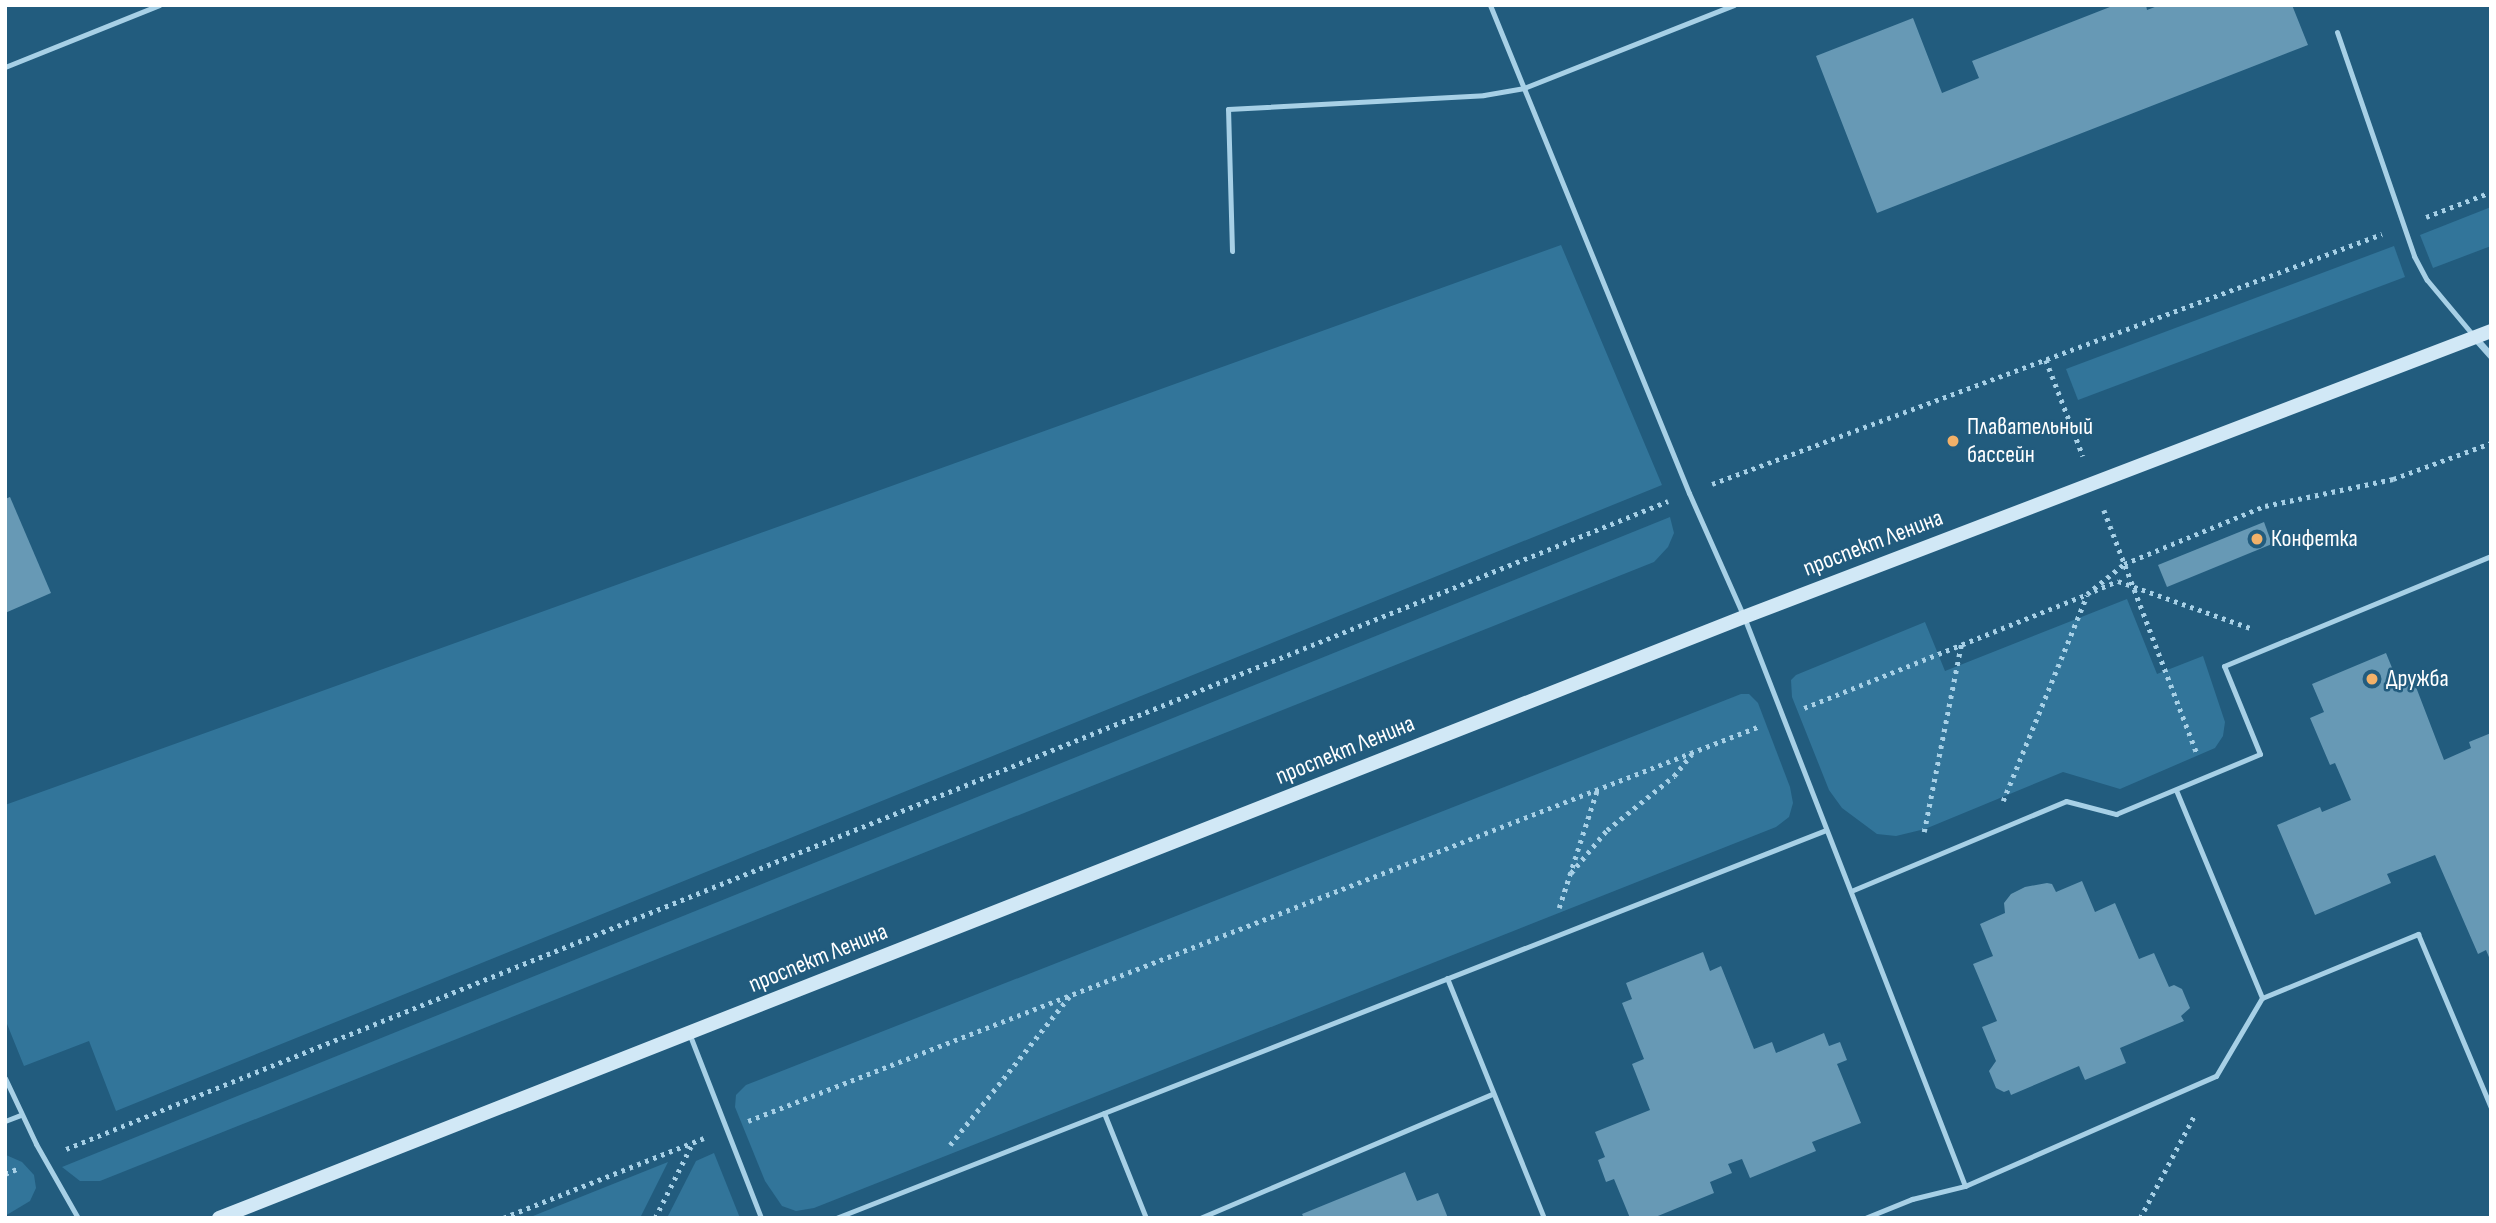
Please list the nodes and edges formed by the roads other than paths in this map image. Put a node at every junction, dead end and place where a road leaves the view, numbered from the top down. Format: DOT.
graph roads {
  1 [pos="159,5"];
  2 [pos="1489,5"];
  3 [pos="1734,5"];
  4 [pos="2337,32"];
  5 [pos="5,67"];
  6 [pos="1524,88"];
  7 [pos="1231,251"];
  8 [pos="2491,331"];
  9 [pos="2475,337"];
  10 [pos="2491,356"];
  11 [pos="2491,556"];
  12 [pos="1744,617"];
  13 [pos="2176,790"];
  14 [pos="1826,830"];
  15 [pos="1851,891"];
  16 [pos="1447,978"];
  17 [pos="2262,998"];
  18 [pos="689,1033"];
  19 [pos="5,1078"];
  20 [pos="1492,1094"];
  21 [pos="2491,1108"];
  22 [pos="1104,1113"];
  23 [pos="21,1115"];
  24 [pos="5,1121"];
  25 [pos="1965,1186"];
  26 [pos="78,1218"];
  27 [pos="219,1218"];
  28 [pos="761,1218"];
  29 [pos="836,1218"];
  30 [pos="1146,1218"];
  31 [pos="1200,1218"];
  32 [pos="1544,1218"];
  33 [pos="1865,1218"];
  1 -- 5 [label="lane"];
  2 -- 6 [label="lane"];
  3 -- 6 [label="lane"];
  4 -- 9 [label="lane"];
  6 -- 7 [label="lane"];
  6 -- 12 [label="lane"];
  8 -- 9 [label="main road, проспект Ленина"];
  9 -- 10 [label="street"];
  9 -- 12 [label="main road, проспект Ленина"];
  11 -- 13 [label="lane"];
  12 -- 14 [label="lane"];
  12 -- 18 [label="main road, проспект Ленина"];
  13 -- 15 [label="lane"];
  13 -- 17 [label="lane"];
  14 -- 15 [label="lane"];
  14 -- 16 [label="lane"];
  15 -- 25 [label="lane"];
  16 -- 20 [label="lane"];
  16 -- 22 [label="lane"];
  17 -- 21 [label="lane"];
  17 -- 25 [label="lane"];
  18 -- 27 [label="main road, проспект Ленина"];
  18 -- 28 [label="lane"];
  19 -- 23 [label="lane"];
  20 -- 31 [label="lane"];
  20 -- 32 [label="lane"];
  22 -- 29 [label="lane"];
  22 -- 30 [label="lane"];
  23 -- 24 [label="lane"];
  23 -- 26 [label="lane"];
  25 -- 33 [label="lane"];
}
